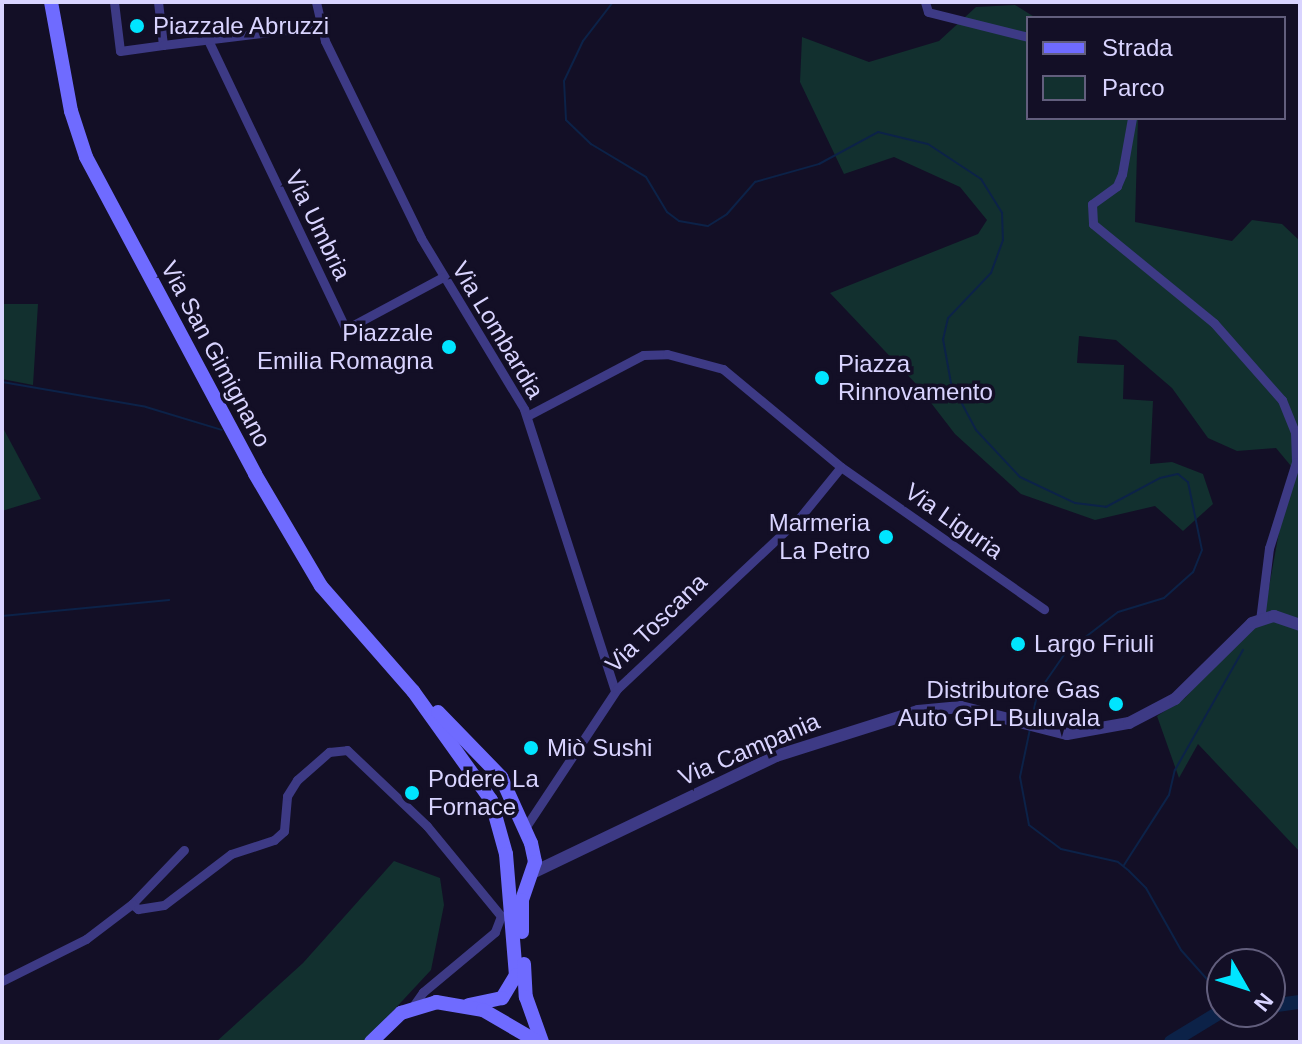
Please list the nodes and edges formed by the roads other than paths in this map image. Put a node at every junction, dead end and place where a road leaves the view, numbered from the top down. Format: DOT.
graph roads {
  1 [pos="51,2"];
  2 [pos="114,2"];
  3 [pos="158,2"];
  4 [pos="316,2"];
  5 [pos="925,2"];
  6 [pos="320,26"];
  7 [pos="1026,37"];
  8 [pos="208,40"];
  9 [pos="163,45"];
  10 [pos="1132,120"];
  11 [pos="443,277"];
  12 [pos="527,416"];
  13 [pos="841,467"];
  14 [pos="1044,609"];
  15 [pos="1260,620"];
  16 [pos="1300,625"];
  17 [pos="413,691"];
  18 [pos="615,691"];
  19 [pos="525,828"];
  20 [pos="533,849"];
  21 [pos="184,850"];
  22 [pos="506,860"];
  23 [pos="558,862"];
  24 [pos="532,873"];
  25 [pos="132,904"];
  26 [pos="2,981"];
  27 [pos="505,996"];
  28 [pos="526,997"];
  29 [pos="414,1005"];
  30 [pos="469,1005"];
  31 [pos="532,1012"];
  32 [pos="499,1017"];
  33 [pos="516,1027"];
  34 [pos="371,1042"];
  35 [pos="540,1042"];
  1 -- 17 [label="main road, Via San Gimignano"];
  2 -- 9 [label="street"];
  3 -- 9 [label="street"];
  4 -- 6 [label="street, Via Lombardia"];
  5 -- 7 [label="street"];
  6 -- 8 [label="street"];
  6 -- 11 [label="street, Via Lombardia"];
  8 -- 9 [label="street"];
  8 -- 11 [label="street, Via Umbria"];
  10 -- 15 [label="street"];
  11 -- 12 [label="street, Via Lombardia"];
  12 -- 13 [label="street"];
  12 -- 18 [label="street, Via Lombardia"];
  13 -- 14 [label="street, Via Liguria"];
  13 -- 18 [label="street, Via Toscana"];
  15 -- 16 [label="street"];
  15 -- 23 [label="street, Via Campania"];
  17 -- 19 [label="main road, Via San Gimignano"];
  17 -- 22 [label="main road, Via San Gimignano"];
  18 -- 19 [label="street, Via Toscana"];
  19 -- 20 [label="main road, Via San Gimignano"];
  19 -- 22 [label="main road"];
  20 -- 23 [label="street"];
  20 -- 24 [label="main road, Via San Gimignano"];
  21 -- 25 [label="street"];
  22 -- 24 [label="main road"];
  22 -- 27 [label="main road, Via San Gimignano"];
  23 -- 24 [label="street, Via Campania"];
  24 -- 28 [label="main road, Via San Gimignano"];
  25 -- 26 [label="street"];
  25 -- 29 [label="street"];
  27 -- 28 [label="main road"];
  27 -- 30 [label="main road"];
  27 -- 32 [label="main road, Via San Gimignano"];
  28 -- 31 [label="main road, Via San Gimignano"];
  29 -- 30 [label="main road"];
  29 -- 34 [label="main road"];
  30 -- 32 [label="main road"];
  31 -- 33 [label="main road"];
  31 -- 35 [label="main road, Via San Gimignano"];
  32 -- 33 [label="main road"];
  33 -- 35 [label="main road"];
}
